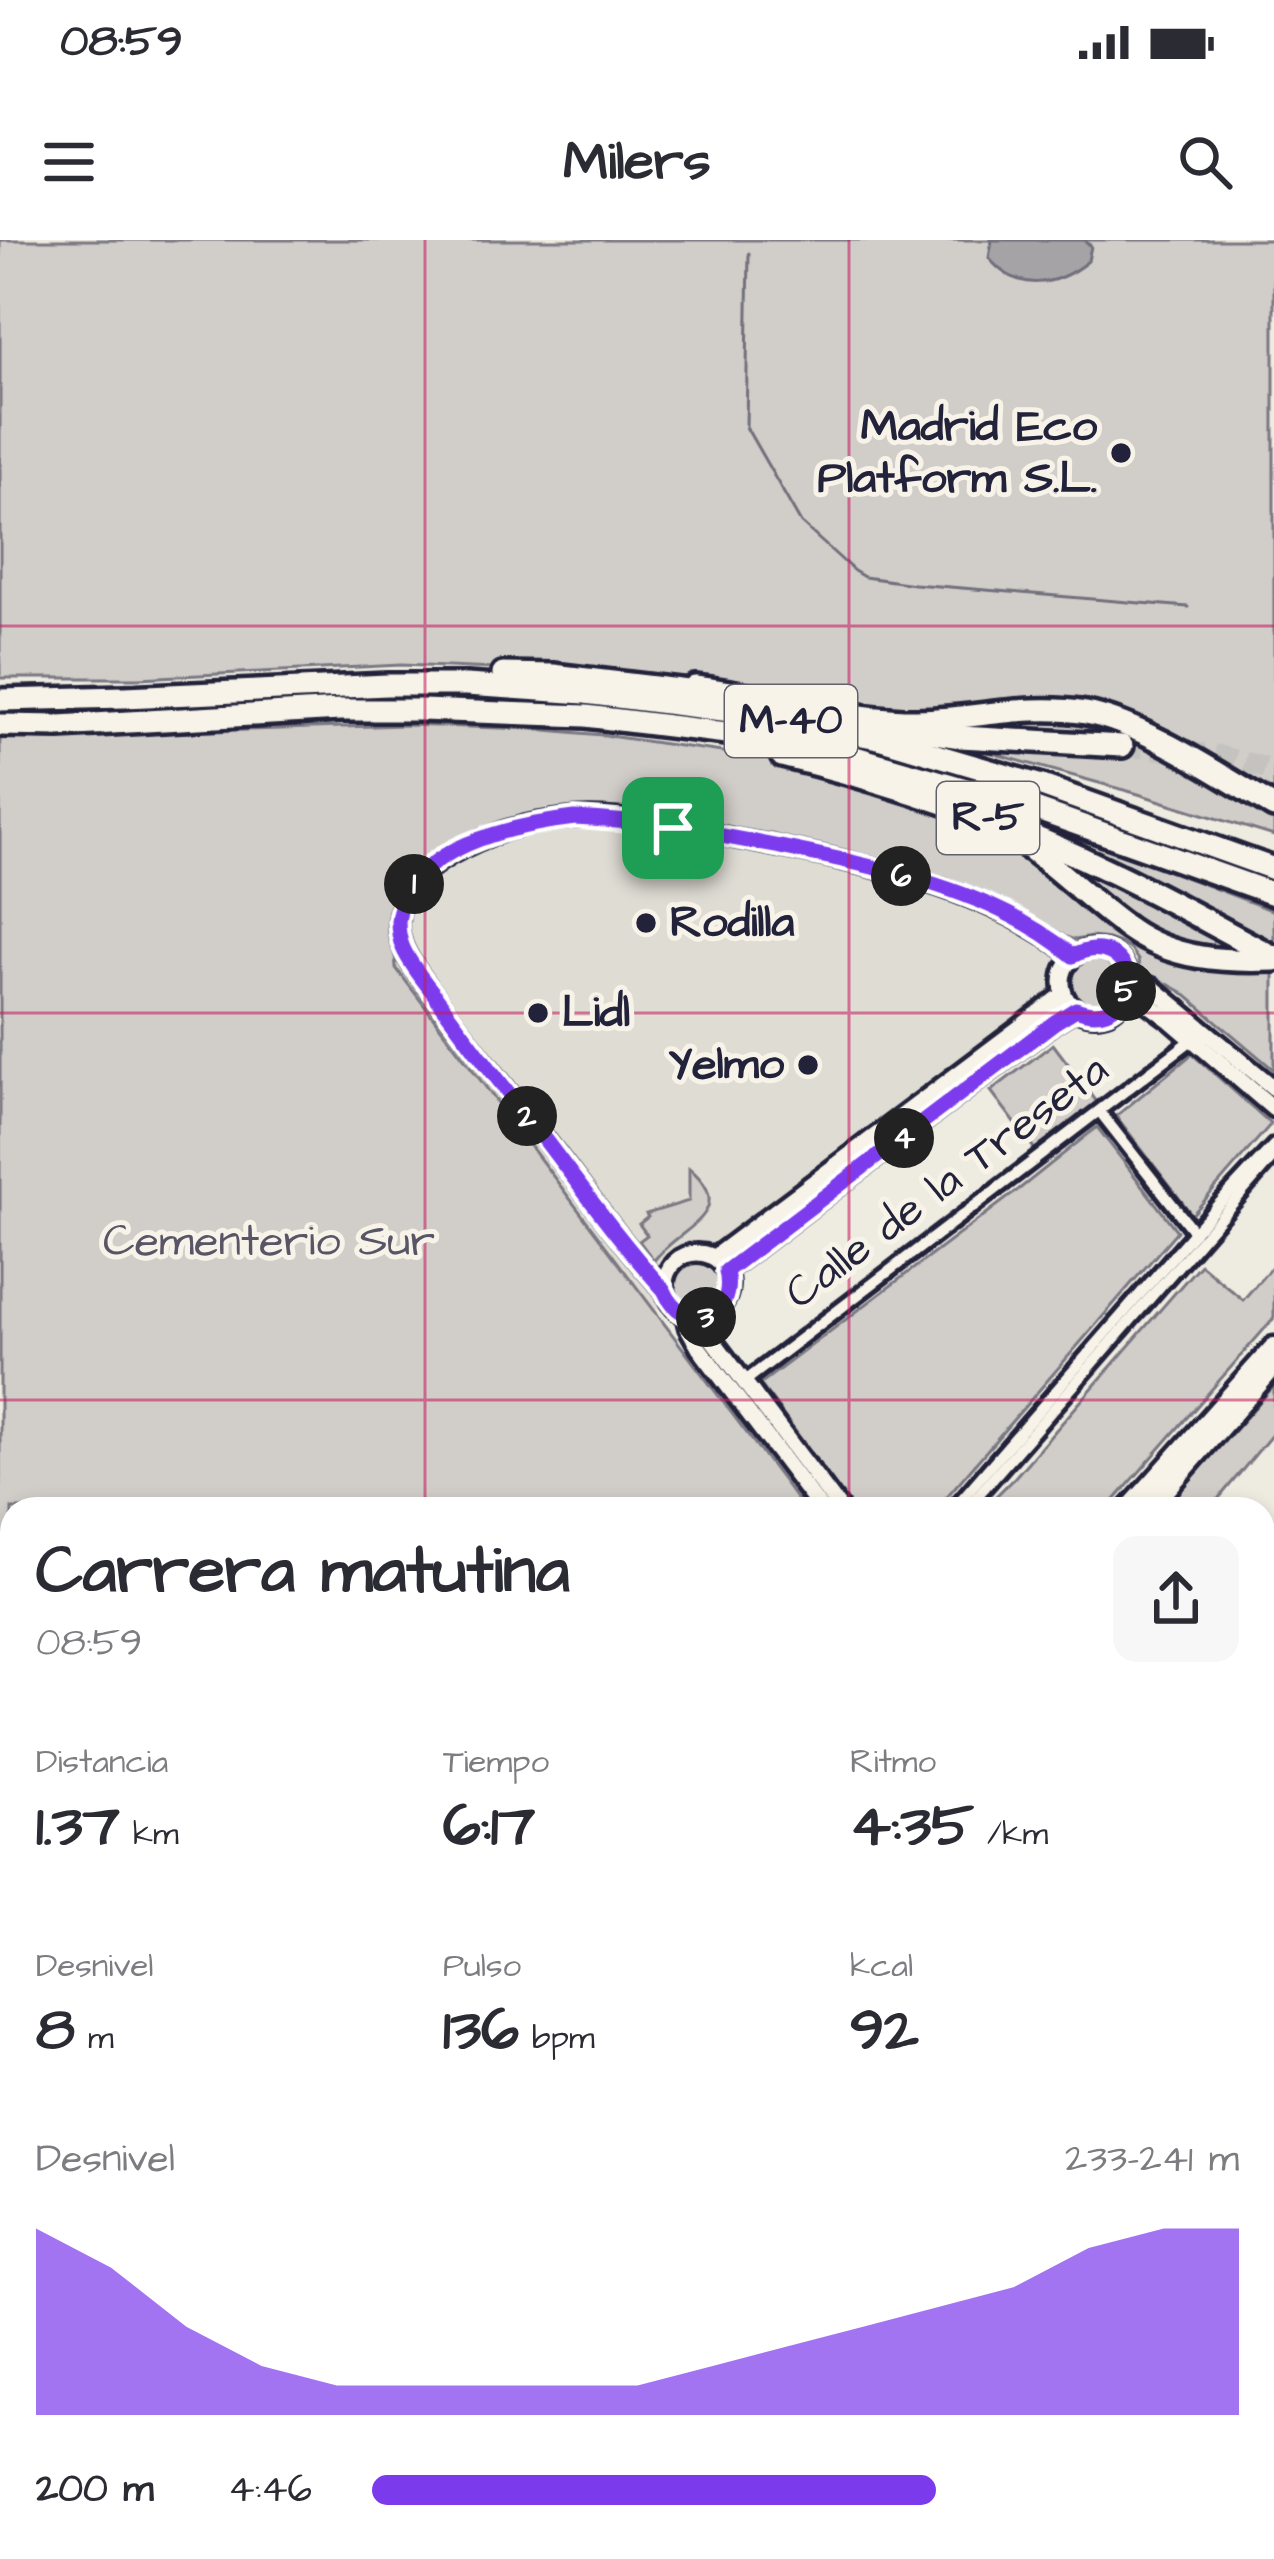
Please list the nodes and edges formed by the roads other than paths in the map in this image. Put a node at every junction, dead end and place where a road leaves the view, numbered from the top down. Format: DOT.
graph roads {
  1 [pos="644,684"];
  2 [pos="288,688"];
  3 [pos="0,700"];
  4 [pos="280,715"];
  5 [pos="0,725"];
  6 [pos="1122,746"];
  7 [pos="868,778"];
  8 [pos="1274,807"];
  9 [pos="1274,868"];
  10 [pos="1274,894"];
  11 [pos="1073,956"];
  12 [pos="1274,958"];
  13 [pos="1128,978"];
  14 [pos="1064,994"];
  15 [pos="1125,996"];
  16 [pos="1076,1009"];
  17 [pos="1193,1039"];
  18 [pos="1274,1088"];
  19 [pos="1274,1108"];
  20 [pos="1100,1112"];
  21 [pos="1274,1145"];
  22 [pos="1274,1156"];
  23 [pos="1194,1232"];
  24 [pos="713,1258"];
  25 [pos="726,1271"];
  26 [pos="664,1290"];
  27 [pos="685,1316"];
  28 [pos="706,1317"];
  29 [pos="1274,1336"];
  30 [pos="1274,1347"];
  31 [pos="1274,1366"];
  32 [pos="1274,1378"];
  33 [pos="744,1382"];
  34 [pos="1212,1417"];
  35 [pos="1210,1442"];
  36 [pos="812,1497"];
  37 [pos="831,1497"];
  38 [pos="963,1497"];
  39 [pos="976,1497"];
  40 [pos="1140,1497"];
  41 [pos="1160,1497"];
  1 -- 2 [label="highway, M-40"];
  1 -- 6 [label="highway, R-5"];
  1 -- 8 [label="highway, M-40"];
  2 -- 3 [label="highway, M-40"];
  2 -- 9 [label="highway, M-40"];
  4 -- 5 [label="highway, M-40"];
  4 -- 7 [label="highway, M-40"];
  4 -- 10 [label="highway, M-40"];
  7 -- 12 [label="highway, R-5"];
  7 -- 12 [label="highway"];
  11 -- 13 [label="street"];
  11 -- 14 [label="street"];
  11 -- 26 [label="street"];
  13 -- 15 [label="street"];
  13 -- 18 [label="street"];
  14 -- 16 [label="street"];
  14 -- 24 [label="street"];
  15 -- 16 [label="street"];
  15 -- 17 [label="street"];
  16 -- 25 [label="street"];
  17 -- 19 [label="street"];
  17 -- 20 [label="street, Calle de la Treseta"];
  20 -- 23 [label="street"];
  20 -- 33 [label="street, Calle de la Treseta"];
  21 -- 23 [label="street"];
  22 -- 39 [label="street"];
  23 -- 38 [label="street"];
  24 -- 25 [label="street"];
  24 -- 26 [label="street"];
  25 -- 28 [label="street"];
  26 -- 27 [label="street"];
  27 -- 28 [label="street"];
  27 -- 36 [label="street"];
  28 -- 33 [label="street"];
  29 -- 34 [label="main road"];
  30 -- 34 [label="main road"];
  31 -- 35 [label="main road"];
  32 -- 35 [label="main road"];
  33 -- 37 [label="street"];
  34 -- 40 [label="main road"];
  35 -- 41 [label="main road"];
}
